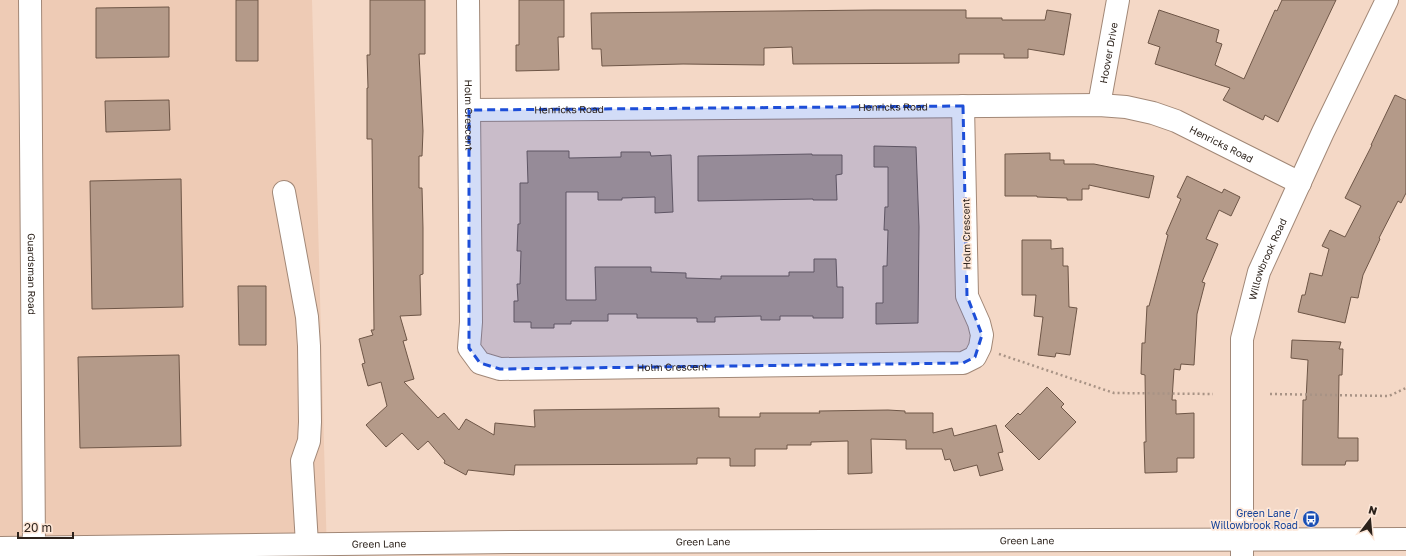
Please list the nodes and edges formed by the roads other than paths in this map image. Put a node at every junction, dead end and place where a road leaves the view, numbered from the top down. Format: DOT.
graph roads {
  1 [pos="30,0"];
  2 [pos="468,0"];
  3 [pos="1118,0"];
  4 [pos="1387,0"];
  5 [pos="1099,105"];
  6 [pos="963,106"];
  7 [pos="469,110"];
  8 [pos="1300,182"];
  9 [pos="284,192"];
  10 [pos="1406,539"];
  11 [pos="307,544"];
  12 [pos="1242,548"];
  13 [pos="510,549"];
  14 [pos="17,550"];
  15 [pos="121,551"];
  16 [pos="147,551"];
  17 [pos="249,551"];
  1 -- 14 [label="street, Guardsman Road"];
  2 -- 7 [label="street, Holm Crescent"];
  3 -- 5 [label="street, Hoover Drive"];
  4 -- 8 [label="street, Willowbrook Road"];
  5 -- 6 [label="street, Henricks Road"];
  5 -- 8 [label="street, Henricks Road"];
  6 -- 7 [label="street, Henricks Road"];
  6 -- 7 [label="street, Holm Crescent"];
  8 -- 12 [label="street, Willowbrook Road"];
  9 -- 11 [label="street"];
  10 -- 12 [label="street, Green Lane"];
  11 -- 13 [label="street, Green Lane"];
  11 -- 17 [label="street, Green Lane"];
  12 -- 13 [label="street, Green Lane"];
  14 -- 15 [label="street, Green Lane"];
  15 -- 16 [label="street, Green Lane"];
  16 -- 17 [label="street, Green Lane"];
}
